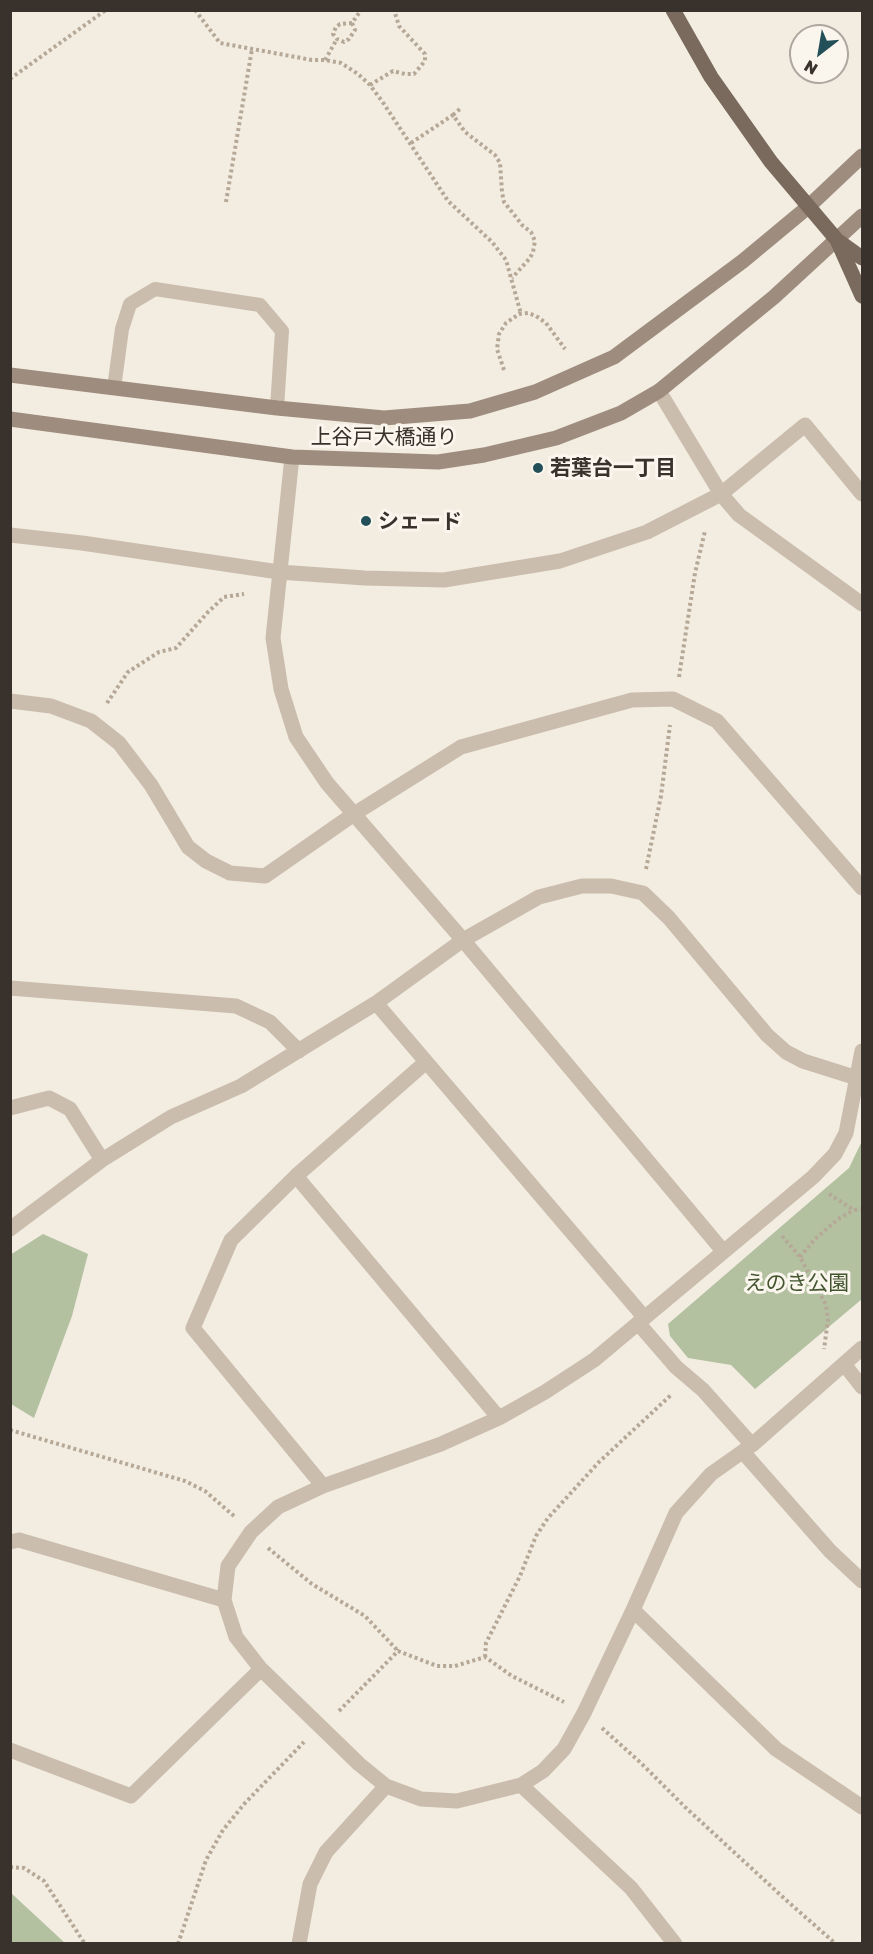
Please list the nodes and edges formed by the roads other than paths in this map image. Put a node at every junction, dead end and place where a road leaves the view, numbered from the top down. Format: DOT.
graph roads {
  1 [pos="673,10"];
  2 [pos="862,156"];
  3 [pos="808,207"];
  4 [pos="862,216"];
  5 [pos="837,240"];
  6 [pos="862,258"];
  7 [pos="862,296"];
  8 [pos="10,375"];
  9 [pos="114,388"];
  10 [pos="658,391"];
  11 [pos="277,408"];
  12 [pos="10,419"];
  13 [pos="292,457"];
  14 [pos="721,494"];
  15 [pos="862,494"];
  16 [pos="10,535"];
  17 [pos="279,572"];
  18 [pos="862,604"];
  19 [pos="10,701"];
  20 [pos="354,814"];
  21 [pos="862,888"];
  22 [pos="463,940"];
  23 [pos="10,988"];
  24 [pos="376,1003"];
  25 [pos="299,1051"];
  26 [pos="862,1052"];
  27 [pos="426,1062"];
  28 [pos="857,1078"];
  29 [pos="10,1108"];
  30 [pos="102,1160"];
  31 [pos="296,1176"];
  32 [pos="10,1229"];
  33 [pos="723,1251"];
  34 [pos="641,1320"];
  35 [pos="862,1348"];
  36 [pos="844,1364"];
  37 [pos="862,1387"];
  38 [pos="499,1418"];
  39 [pos="748,1449"];
  40 [pos="323,1486"];
  41 [pos="10,1542"];
  42 [pos="862,1581"];
  43 [pos="224,1600"];
  44 [pos="633,1610"];
  45 [pos="261,1669"];
  46 [pos="10,1750"];
  47 [pos="521,1785"];
  48 [pos="386,1786"];
  49 [pos="862,1807"];
  50 [pos="299,1944"];
  51 [pos="675,1944"];
  1 -- 3 [label="main road"];
  2 -- 3 [label="street, 上谷戸大橋通り"];
  3 -- 5 [label="main road"];
  3 -- 11 [label="street, 上谷戸大橋通り"];
  4 -- 5 [label="street, 上谷戸大橋通り"];
  5 -- 6 [label="main road"];
  5 -- 7 [label="main road"];
  5 -- 10 [label="street, 上谷戸大橋通り"];
  8 -- 9 [label="street, 上谷戸大橋通り"];
  9 -- 11 [label="street, 上谷戸大橋通り"];
  9 -- 11 [label="lane"];
  10 -- 13 [label="street, 上谷戸大橋通り"];
  10 -- 14 [label="street"];
  12 -- 13 [label="street, 上谷戸大橋通り"];
  13 -- 17 [label="street"];
  14 -- 15 [label="street"];
  14 -- 17 [label="street"];
  14 -- 18 [label="street"];
  16 -- 17 [label="street"];
  17 -- 20 [label="street"];
  19 -- 20 [label="street"];
  20 -- 21 [label="street"];
  20 -- 22 [label="street"];
  22 -- 24 [label="street"];
  22 -- 28 [label="street"];
  22 -- 33 [label="street"];
  23 -- 25 [label="street"];
  24 -- 25 [label="street"];
  24 -- 27 [label="street"];
  25 -- 30 [label="street"];
  26 -- 28 [label="street"];
  27 -- 31 [label="street"];
  27 -- 34 [label="street"];
  28 -- 33 [label="street"];
  29 -- 30 [label="street"];
  30 -- 32 [label="street"];
  31 -- 38 [label="street"];
  31 -- 40 [label="street"];
  33 -- 34 [label="street"];
  34 -- 38 [label="street"];
  34 -- 39 [label="street"];
  35 -- 36 [label="street"];
  36 -- 37 [label="street"];
  36 -- 39 [label="street"];
  38 -- 40 [label="street"];
  39 -- 42 [label="street"];
  39 -- 44 [label="street"];
  40 -- 43 [label="street"];
  41 -- 43 [label="street"];
  43 -- 45 [label="street"];
  44 -- 47 [label="street"];
  44 -- 49 [label="street"];
  45 -- 46 [label="street"];
  45 -- 48 [label="street"];
  47 -- 48 [label="street"];
  47 -- 51 [label="street"];
  48 -- 50 [label="street"];
}
